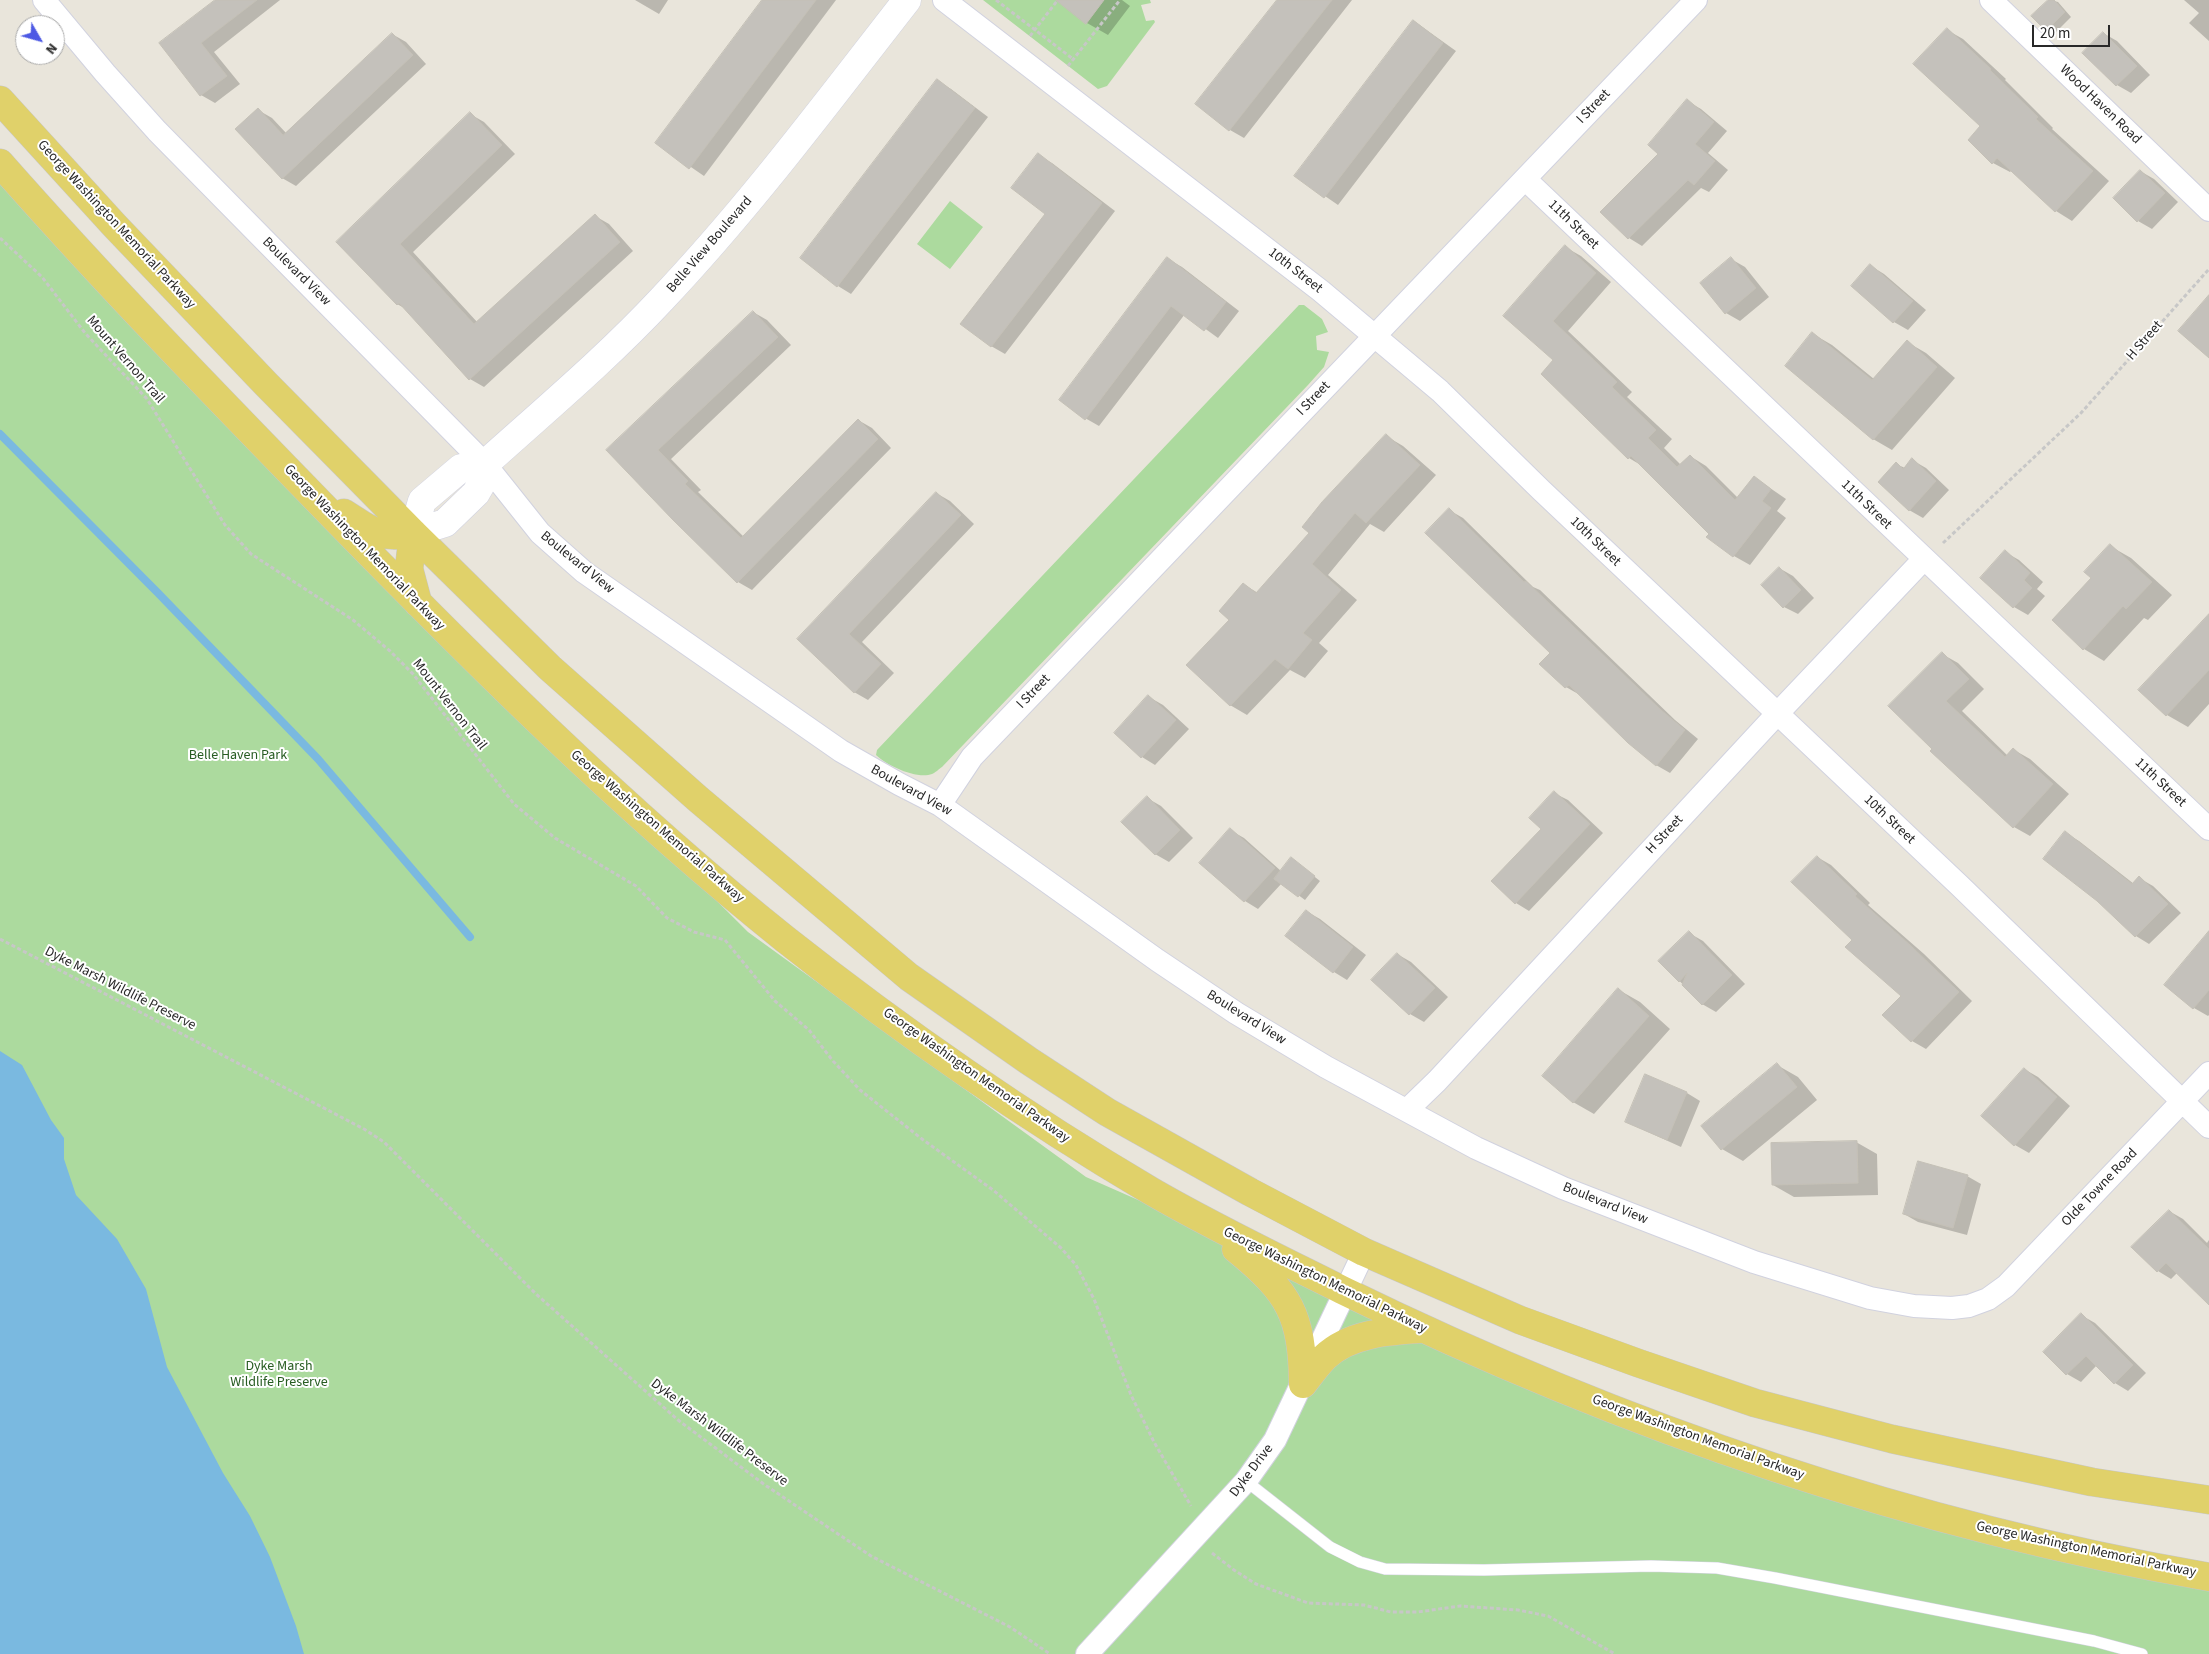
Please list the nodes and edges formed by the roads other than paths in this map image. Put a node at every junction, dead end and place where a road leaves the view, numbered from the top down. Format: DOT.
graph roads {
  1 [pos="44,0"];
  2 [pos="907,0"];
  3 [pos="944,0"];
  4 [pos="1696,0"];
  5 [pos="1991,0"];
  6 [pos="0,100"];
  7 [pos="0,163"];
  8 [pos="1525,179"];
  9 [pos="2209,210"];
  10 [pos="1374,336"];
  11 [pos="485,464"];
  12 [pos="308,491"];
  13 [pos="413,534"];
  14 [pos="1924,560"];
  15 [pos="418,604"];
  16 [pos="1776,714"];
  17 [pos="940,805"];
  18 [pos="2209,829"];
  19 [pos="2209,1073"];
  20 [pos="2183,1101"];
  21 [pos="1408,1110"];
  22 [pos="2209,1127"];
  23 [pos="1192,1213"];
  24 [pos="1364,1252"];
  25 [pos="1345,1292"];
  26 [pos="1988,1299"];
  27 [pos="1422,1329"];
  28 [pos="1303,1384"];
  29 [pos="1246,1481"];
  30 [pos="2209,1500"];
  31 [pos="2209,1577"];
  32 [pos="1087,1654"];
  33 [pos="2142,1654"];
  1 -- 11 [label="street, Boulevard View"];
  2 -- 11 [label="main road, Belle View Boulevard"];
  3 -- 10 [label="street, 10th Street"];
  4 -- 8 [label="street, I Street"];
  5 -- 9 [label="street, Wood Haven Road"];
  6 -- 13 [label="main road, George Washington Memorial Parkway"];
  7 -- 12 [label="main road, George Washington Memorial Parkway"];
  8 -- 10 [label="street, I Street"];
  8 -- 14 [label="street, 11th Street"];
  10 -- 16 [label="street, 10th Street"];
  10 -- 17 [label="street, I Street"];
  11 -- 13 [label="main road"];
  11 -- 17 [label="street, Boulevard View"];
  12 -- 13 [label="main road"];
  12 -- 15 [label="main road, George Washington Memorial Parkway"];
  13 -- 15 [label="main road"];
  13 -- 24 [label="main road, George Washington Memorial Parkway"];
  14 -- 16 [label="street, H Street"];
  14 -- 18 [label="street, 11th Street"];
  15 -- 23 [label="main road, George Washington Memorial Parkway"];
  16 -- 20 [label="street, 10th Street"];
  16 -- 21 [label="street, H Street"];
  17 -- 21 [label="street, Boulevard View"];
  19 -- 20 [label="street, Olde Towne Road"];
  20 -- 22 [label="street, 10th Street"];
  20 -- 26 [label="street, Olde Towne Road"];
  21 -- 26 [label="street, Boulevard View"];
  23 -- 25 [label="main road, George Washington Memorial Parkway"];
  23 -- 28 [label="main road"];
  24 -- 25 [label="street, Dyke Drive"];
  24 -- 30 [label="main road, George Washington Memorial Parkway"];
  25 -- 27 [label="main road, George Washington Memorial Parkway"];
  25 -- 28 [label="street, Dyke Drive"];
  27 -- 28 [label="main road"];
  27 -- 31 [label="main road, George Washington Memorial Parkway"];
  28 -- 29 [label="street, Dyke Drive"];
  29 -- 32 [label="street, Dyke Drive"];
  29 -- 33 [label="lane"];
}
